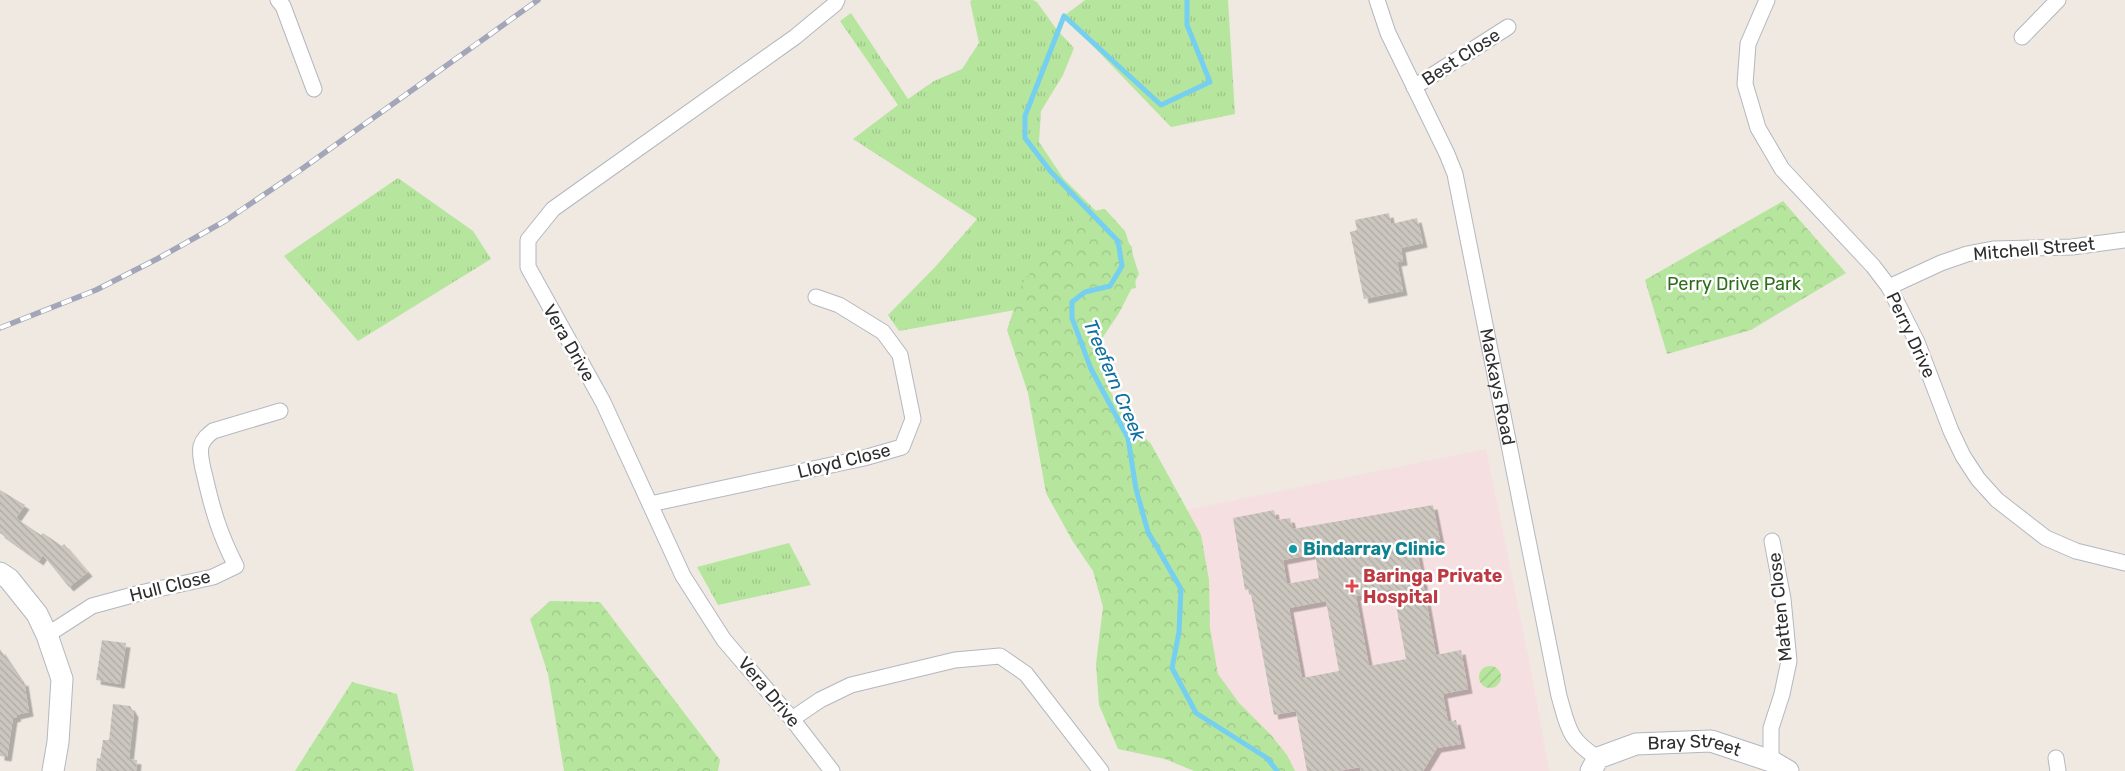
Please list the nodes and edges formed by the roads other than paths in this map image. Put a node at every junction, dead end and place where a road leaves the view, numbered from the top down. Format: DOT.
graph roads {
  1 [pos="278,0"];
  2 [pos="837,0"];
  3 [pos="1377,0"];
  4 [pos="1766,0"];
  5 [pos="2058,0"];
  6 [pos="1508,27"];
  7 [pos="2022,37"];
  8 [pos="1414,87"];
  9 [pos="314,89"];
  10 [pos="2125,240"];
  11 [pos="1889,287"];
  12 [pos="816,297"];
  13 [pos="280,410"];
  14 [pos="650,504"];
  15 [pos="1772,541"];
  16 [pos="2125,563"];
  17 [pos="0,573"];
  18 [pos="47,636"];
  19 [pos="792,718"];
  20 [pos="1594,764"];
  21 [pos="1780,766"];
  22 [pos="53,771"];
  23 [pos="832,771"];
  24 [pos="1102,771"];
  1 -- 9 [label="street"];
  2 -- 14 [label="street, Vera Drive"];
  3 -- 8 [label="street, Mackays Road"];
  4 -- 11 [label="street, Perry Drive"];
  5 -- 7 [label="street"];
  6 -- 8 [label="street, Best Close"];
  8 -- 20 [label="street, Mackays Road"];
  10 -- 11 [label="street, Mitchell Street"];
  11 -- 16 [label="street, Perry Drive"];
  12 -- 14 [label="street, Lloyd Close"];
  13 -- 18 [label="street, Hull Close"];
  14 -- 19 [label="street, Vera Drive"];
  15 -- 21 [label="street, Matten Close"];
  17 -- 18 [label="street"];
  18 -- 22 [label="street"];
  19 -- 23 [label="street, Vera Drive"];
  19 -- 24 [label="street"];
  20 -- 21 [label="street, Bray Street"];
}
